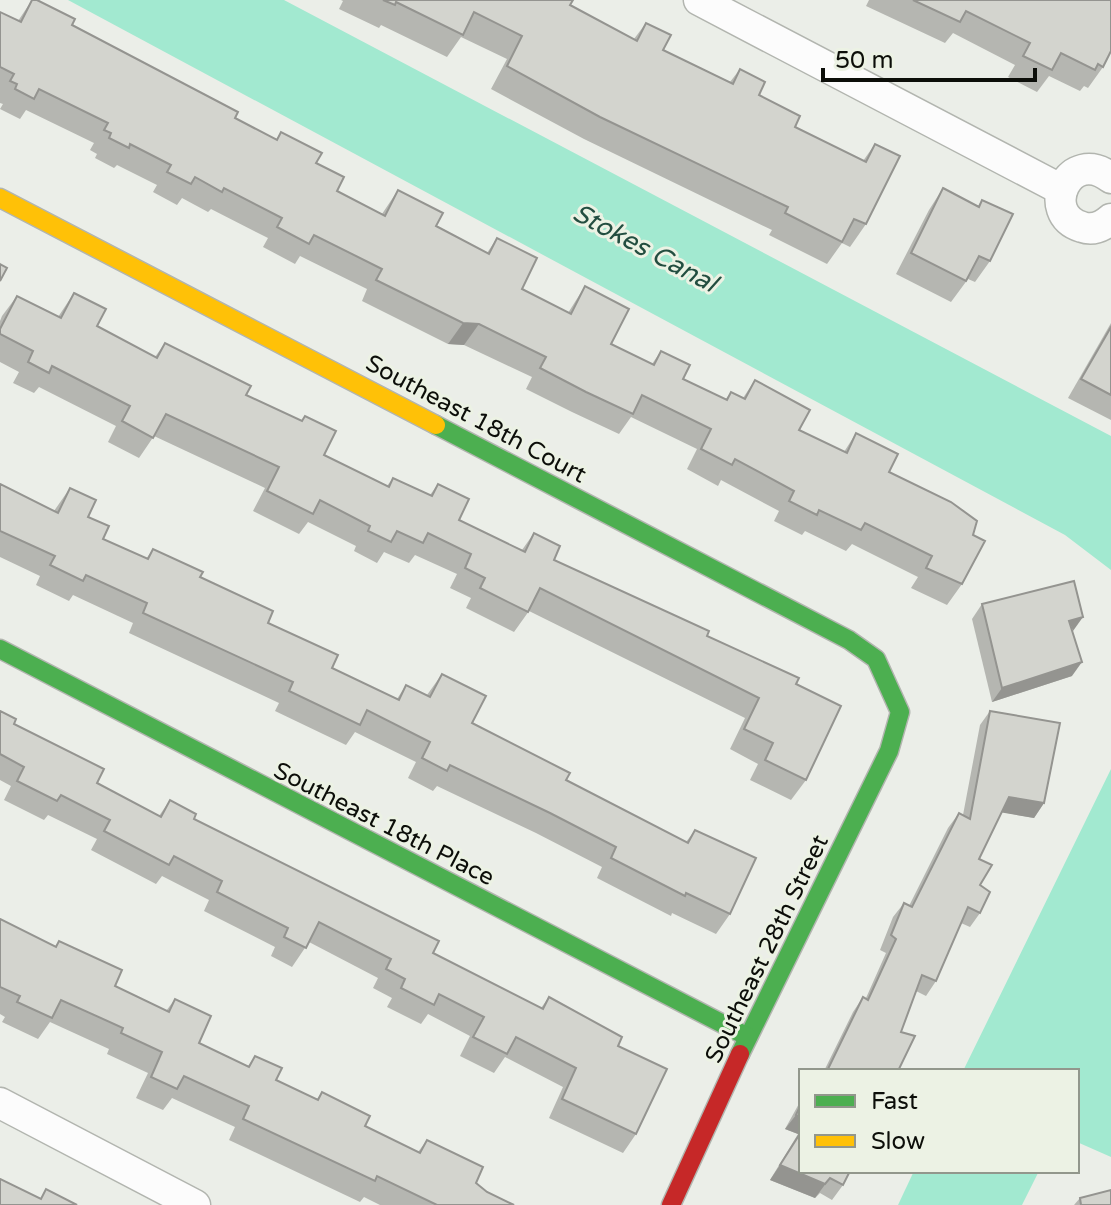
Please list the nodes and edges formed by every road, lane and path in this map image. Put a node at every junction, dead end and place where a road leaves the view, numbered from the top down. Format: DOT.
graph roads {
  1 [pos="699,0"];
  2 [pos="1111,178"];
  3 [pos="1062,190"];
  4 [pos="0,198"];
  5 [pos="1111,219"];
  6 [pos="0,649"];
  7 [pos="900,712"];
  8 [pos="748,1037"];
  9 [pos="0,1103"];
  10 [pos="195,1205"];
  11 [pos="671,1205"];
  1 -- 3 [label="street"];
  2 -- 3 [label="street"];
  3 -- 5 [label="street"];
  4 -- 7 [label="street, Southeast 18th Court"];
  6 -- 8 [label="street, Southeast 18th Place"];
  7 -- 8 [label="street, Southeast 28th Street"];
  8 -- 11 [label="street, Southeast 28th Street"];
  9 -- 10 [label="street"];
}
